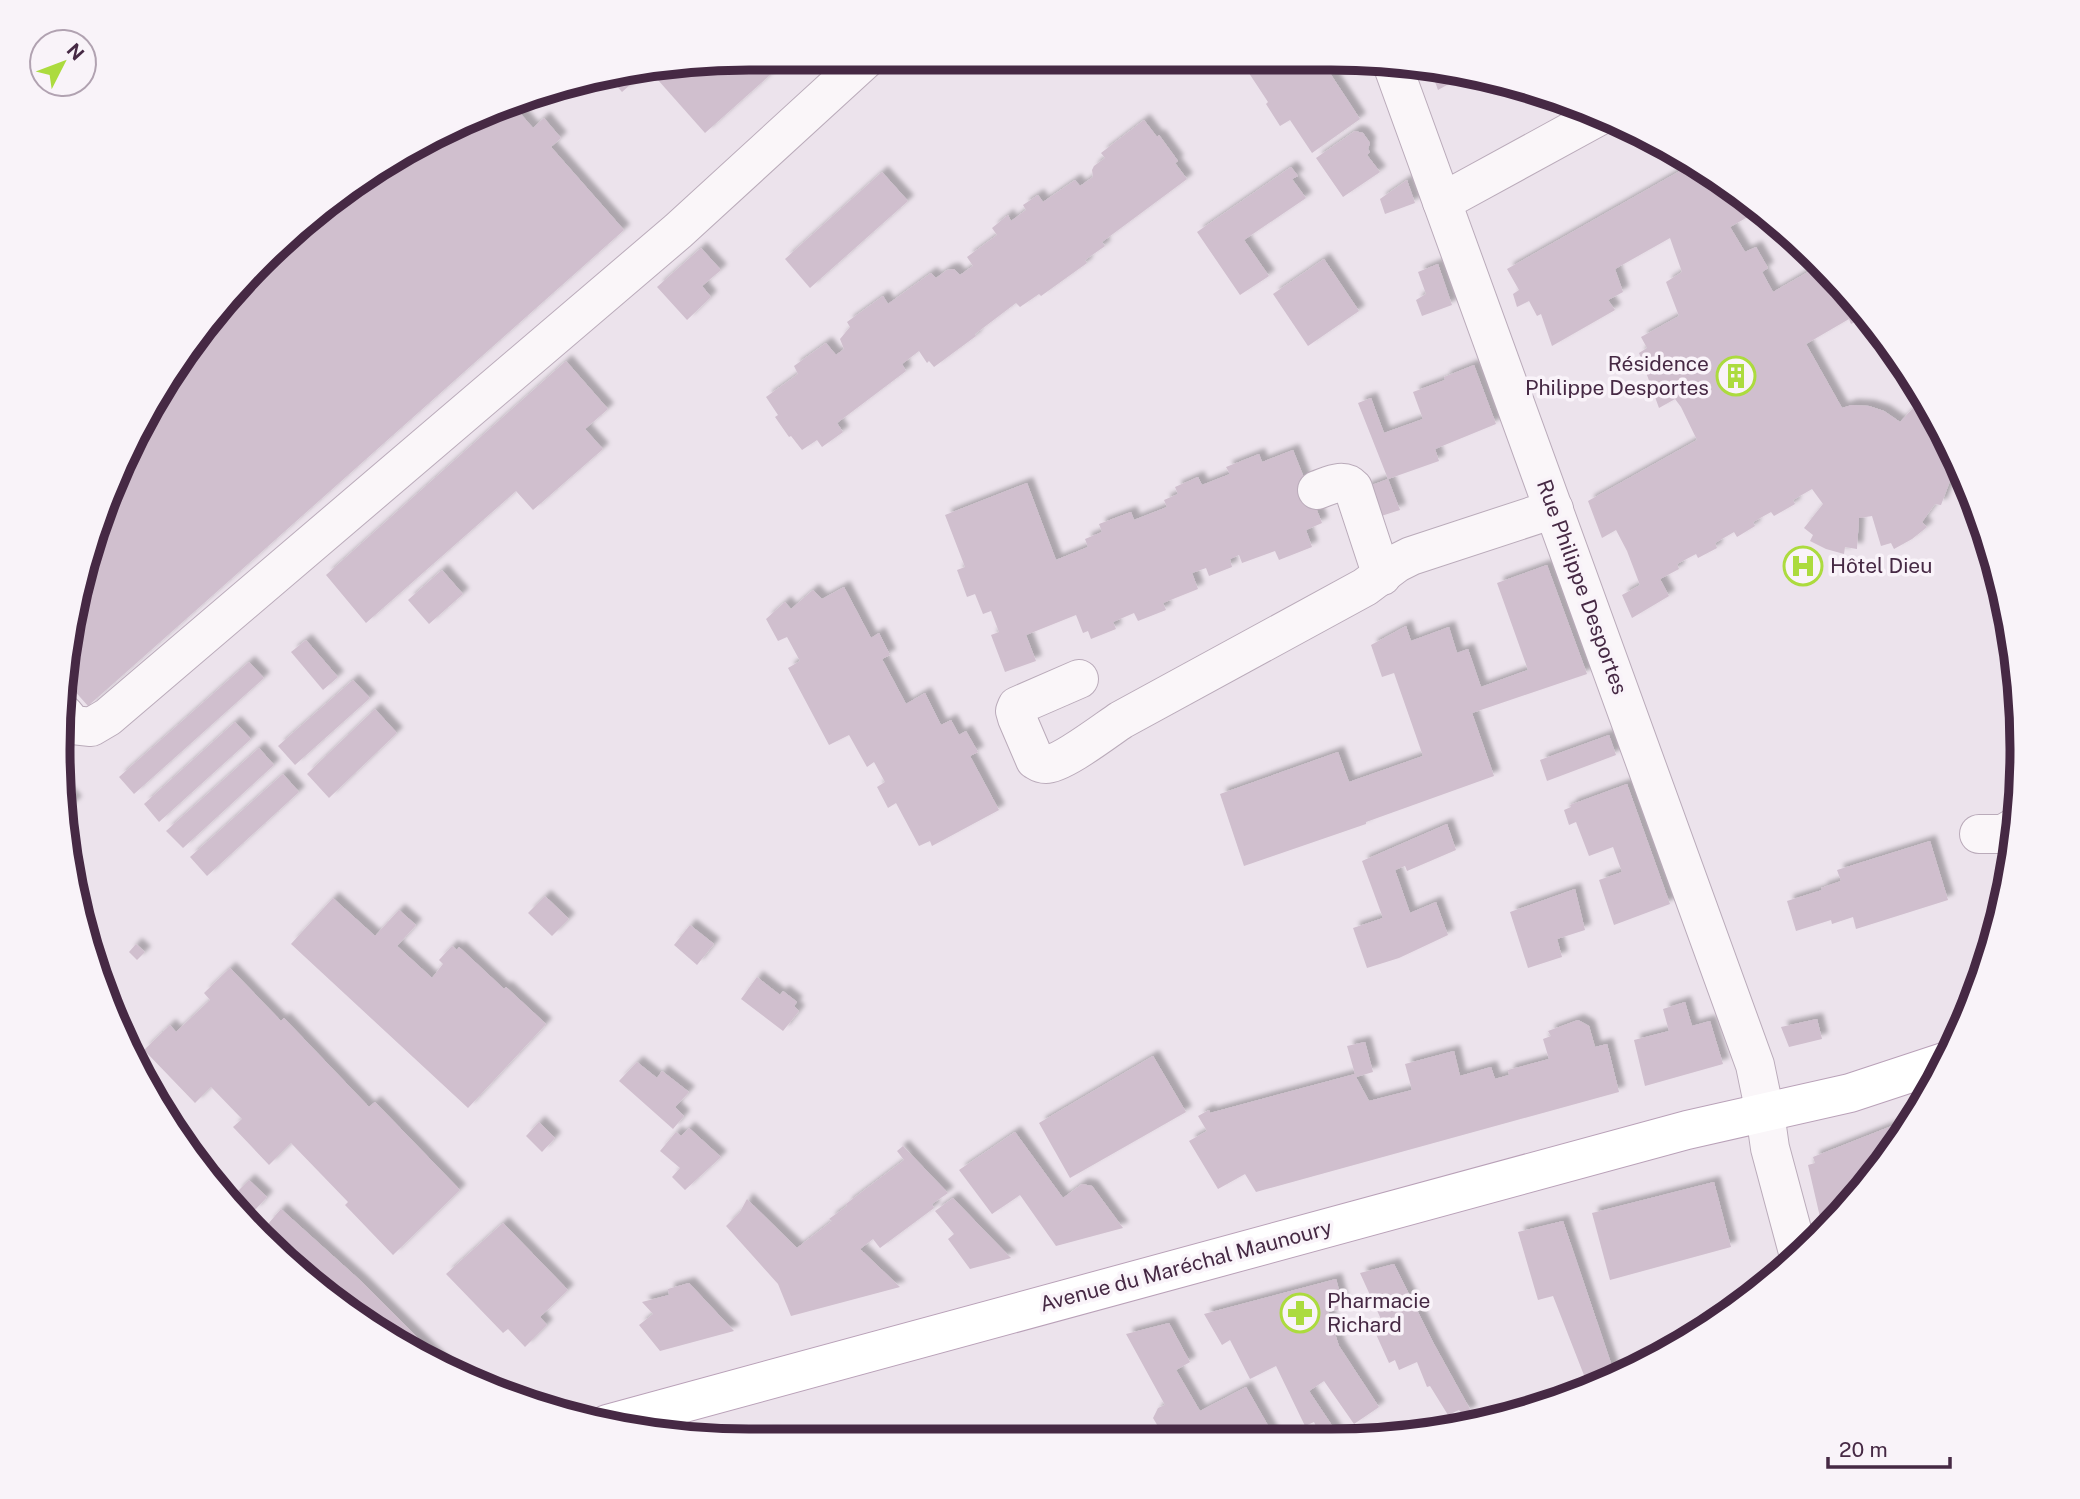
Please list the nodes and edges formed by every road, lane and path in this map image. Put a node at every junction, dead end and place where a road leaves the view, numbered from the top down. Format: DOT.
graph roads {
  1 [pos="854,70"];
  2 [pos="1395,73"];
  3 [pos="1589,121"];
  4 [pos="1442,202"];
  5 [pos="1317,491"];
  6 [pos="1554,509"];
  7 [pos="1382,576"];
  8 [pos="1079,679"];
  9 [pos="71,722"];
  10 [pos="1931,1066"];
  11 [pos="1765,1113"];
  12 [pos="1796,1244"];
  13 [pos="629,1418"];
  1 -- 9 [label="street"];
  2 -- 4 [label="street, Rue Philippe Desportes"];
  3 -- 4 [label="street"];
  4 -- 6 [label="street, Rue Philippe Desportes"];
  5 -- 7 [label="street"];
  6 -- 7 [label="street"];
  6 -- 11 [label="street, Rue Philippe Desportes"];
  7 -- 8 [label="street"];
  10 -- 11 [label="main road, Avenue du Maréchal Maunoury"];
  11 -- 12 [label="street, Rue Philippe Desportes"];
  11 -- 13 [label="main road, Avenue du Maréchal Maunoury"];
}
